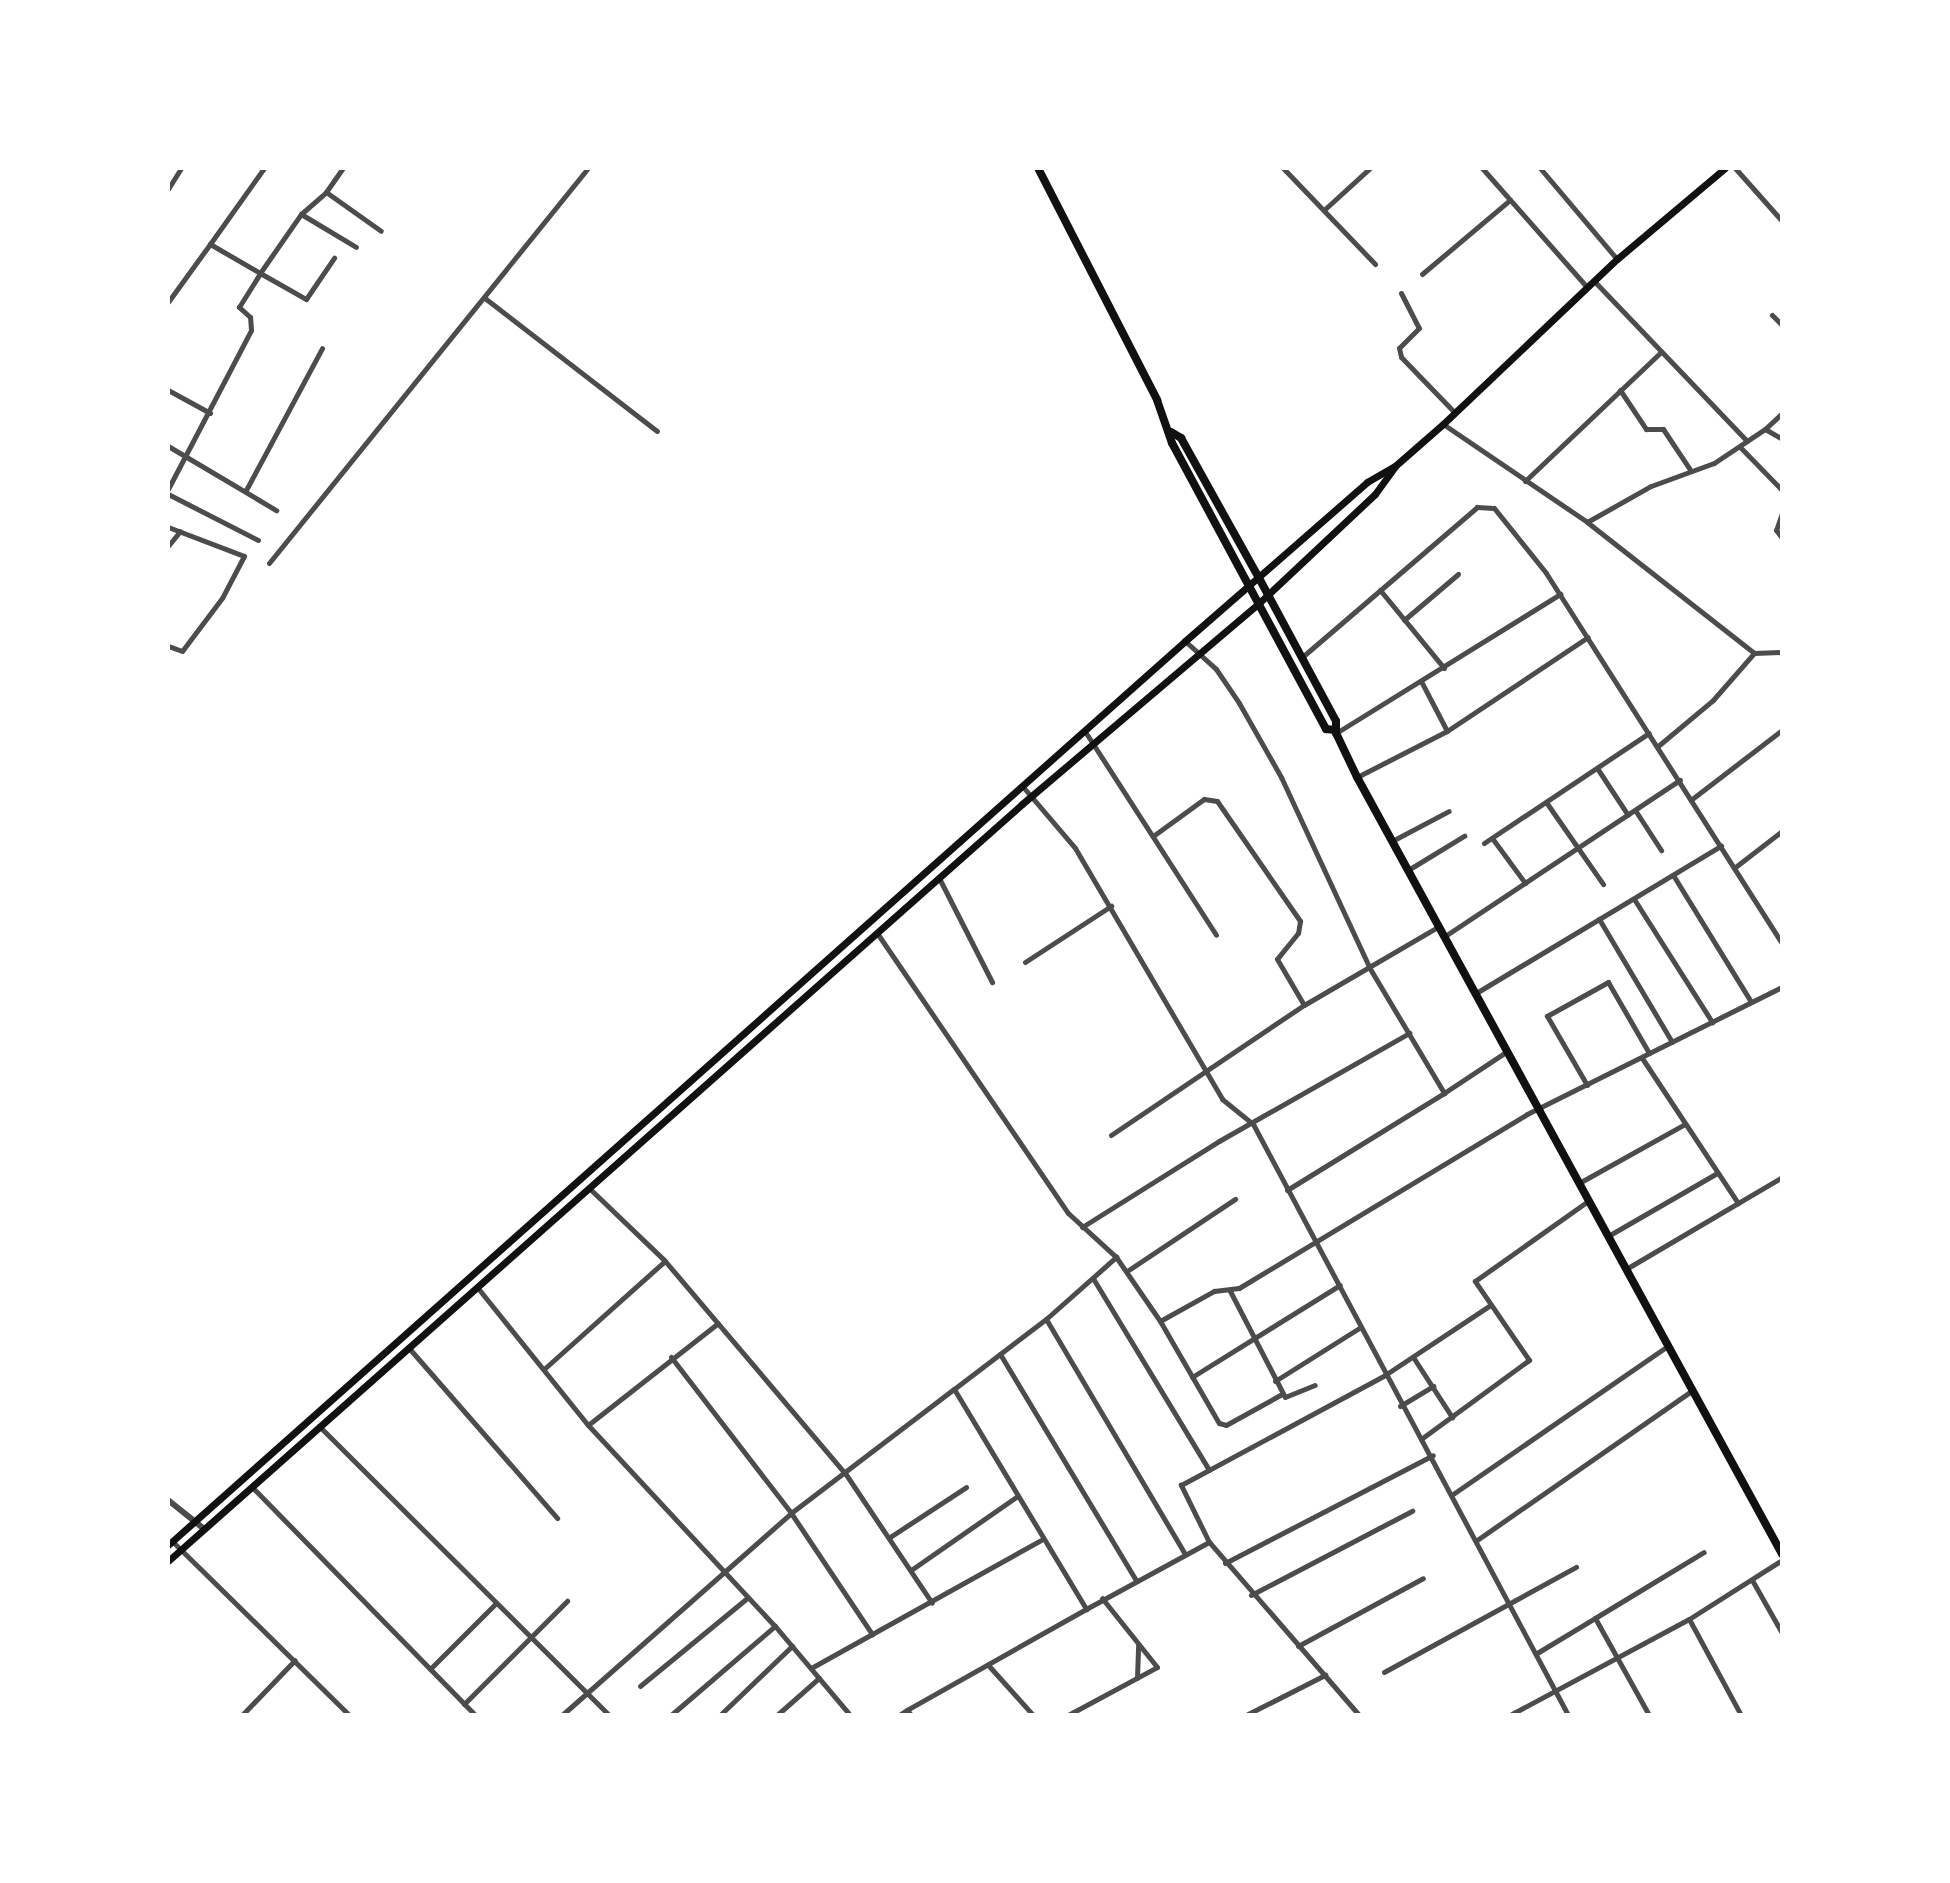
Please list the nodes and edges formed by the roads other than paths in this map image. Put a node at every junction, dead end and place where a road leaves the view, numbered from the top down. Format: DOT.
graph roads {
  1 [pos="181,168"];
  2 [pos="264,168"];
  3 [pos="343,168"];
  4 [pos="588,168"];
  5 [pos="1038,168"];
  6 [pos="1283,168"];
  7 [pos="1370,168"];
  8 [pos="1482,168"];
  9 [pos="1540,168"];
  10 [pos="1725,168"];
  11 [pos="1735,168"];
  12 [pos="168,189"];
  13 [pos="326,192"];
  14 [pos="1510,200"];
  15 [pos="1325,209"];
  16 [pos="301,214"];
  17 [pos="1782,221"];
  18 [pos="381,231"];
  19 [pos="210,244"];
  20 [pos="356,247"];
  21 [pos="334,258"];
  22 [pos="1617,259"];
  23 [pos="1375,264"];
  24 [pos="260,273"];
  25 [pos="1422,274"];
  26 [pos="1595,282"];
  27 [pos="1588,288"];
  28 [pos="1401,293"];
  29 [pos="486,299"];
  30 [pos="168,302"];
  31 [pos="1772,315"];
  32 [pos="1782,325"];
  33 [pos="322,348"];
  34 [pos="1661,352"];
  35 [pos="168,390"];
  36 [pos="1620,390"];
  37 [pos="210,413"];
  38 [pos="1456,413"];
  39 [pos="1782,413"];
  40 [pos="1443,424"];
  41 [pos="1765,429"];
  42 [pos="657,431"];
  43 [pos="1171,432"];
  44 [pos="1782,439"];
  45 [pos="1747,441"];
  46 [pos="168,446"];
  47 [pos="1740,447"];
  48 [pos="185,455"];
  49 [pos="1395,466"];
  50 [pos="1691,471"];
  51 [pos="1525,481"];
  52 [pos="246,490"];
  53 [pos="1782,490"];
  54 [pos="168,491"];
  55 [pos="276,510"];
  56 [pos="1782,513"];
  57 [pos="1587,522"];
  58 [pos="168,527"];
  59 [pos="180,531"];
  60 [pos="1782,538"];
  61 [pos="258,540"];
  62 [pos="168,546"];
  63 [pos="269,563"];
  64 [pos="1458,574"];
  65 [pos="1259,578"];
  66 [pos="1250,586"];
  67 [pos="1380,590"];
  68 [pos="1560,594"];
  69 [pos="1268,596"];
  70 [pos="1259,603"];
  71 [pos="1404,620"];
  72 [pos="1588,637"];
  73 [pos="1185,641"];
  74 [pos="168,646"];
  75 [pos="1782,652"];
  76 [pos="1198,653"];
  77 [pos="1754,653"];
  78 [pos="1300,659"];
  79 [pos="1444,668"];
  80 [pos="1421,681"];
  81 [pos="1782,730"];
  82 [pos="1447,731"];
  83 [pos="1336,732"];
  84 [pos="1086,733"];
  85 [pos="1649,733"];
  86 [pos="1093,744"];
  87 [pos="1658,746"];
  88 [pos="1597,768"];
  89 [pos="1357,777"];
  90 [pos="1680,780"];
  91 [pos="1024,788"];
  92 [pos="1031,796"];
  93 [pos="1692,799"];
  94 [pos="1546,802"];
  95 [pos="1635,810"];
  96 [pos="1449,811"];
  97 [pos="1628,815"];
  98 [pos="1782,831"];
  99 [pos="1153,836"];
  100 [pos="1464,836"];
  101 [pos="1492,838"];
  102 [pos="1392,841"];
  103 [pos="1484,843"];
  104 [pos="1721,846"];
  105 [pos="1578,848"];
  106 [pos="1661,850"];
  107 [pos="1734,868"];
  108 [pos="1408,870"];
  109 [pos="1673,875"];
  110 [pos="939,878"];
  111 [pos="1525,883"];
  112 [pos="1603,884"];
  113 [pos="1634,899"];
  114 [pos="1111,906"];
  115 [pos="1599,919"];
  116 [pos="1439,926"];
  117 [pos="877,933"];
  118 [pos="1216,935"];
  119 [pos="1445,936"];
  120 [pos="1782,943"];
  121 [pos="1025,962"];
  122 [pos="1369,967"];
  123 [pos="992,982"];
  124 [pos="1782,987"];
  125 [pos="1476,993"];
  126 [pos="1751,1002"];
  127 [pos="1304,1005"];
  128 [pos="1712,1022"];
  129 [pos="1409,1033"];
  130 [pos="1672,1042"];
  131 [pos="1649,1053"];
  132 [pos="1504,1054"];
  133 [pos="1642,1058"];
  134 [pos="1206,1073"];
  135 [pos="1587,1085"];
  136 [pos="1444,1093"];
  137 [pos="1539,1108"];
  138 [pos="1253,1124"];
  139 [pos="1685,1124"];
  140 [pos="1111,1135"];
  141 [pos="1717,1173"];
  142 [pos="1782,1177"];
  143 [pos="1579,1183"];
  144 [pos="589,1188"];
  145 [pos="1287,1190"];
  146 [pos="1235,1199"];
  147 [pos="1588,1201"];
  148 [pos="1738,1203"];
  149 [pos="1082,1227"];
  150 [pos="1607,1236"];
  151 [pos="1319,1244"];
  152 [pos="1116,1257"];
  153 [pos="665,1261"];
  154 [pos="1625,1269"];
  155 [pos="1127,1271"];
  156 [pos="1094,1280"];
  157 [pos="1340,1285"];
  158 [pos="477,1287"];
  159 [pos="1230,1291"];
  160 [pos="1489,1306"];
  161 [pos="1046,1319"];
  162 [pos="1160,1321"];
  163 [pos="718,1323"];
  164 [pos="1359,1328"];
  165 [pos="1253,1339"];
  166 [pos="1669,1345"];
  167 [pos="408,1347"];
  168 [pos="1000,1354"];
  169 [pos="671,1357"];
  170 [pos="1413,1357"];
  171 [pos="544,1369"];
  172 [pos="1385,1375"];
  173 [pos="1192,1377"];
  174 [pos="1275,1381"];
  175 [pos="1315,1385"];
  176 [pos="1433,1386"];
  177 [pos="954,1389"];
  178 [pos="1693,1390"];
  179 [pos="1282,1394"];
  180 [pos="1400,1406"];
  181 [pos="1452,1417"];
  182 [pos="588,1425"];
  183 [pos="319,1426"];
  184 [pos="1421,1439"];
  185 [pos="1433,1455"];
  186 [pos="1209,1470"];
  187 [pos="845,1473"];
  188 [pos="252,1486"];
  189 [pos="966,1487"];
  190 [pos="1453,1494"];
  191 [pos="1016,1497"];
  192 [pos="168,1500"];
  193 [pos="1412,1511"];
  194 [pos="791,1513"];
  195 [pos="557,1518"];
  196 [pos="194,1521"];
  197 [pos="203,1528"];
  198 [pos="890,1537"];
  199 [pos="1041,1540"];
  200 [pos="1477,1540"];
  201 [pos="1209,1542"];
  202 [pos="170,1543"];
  203 [pos="181,1549"];
  204 [pos="1184,1552"];
  205 [pos="1704,1552"];
  206 [pos="1782,1557"];
  207 [pos="168,1561"];
  208 [pos="1225,1563"];
  209 [pos="1576,1567"];
  210 [pos="911,1570"];
  211 [pos="723,1573"];
  212 [pos="1423,1578"];
  213 [pos="1136,1580"];
  214 [pos="1752,1580"];
  215 [pos="1251,1595"];
  216 [pos="747,1598"];
  217 [pos="1102,1598"];
  218 [pos="567,1601"];
  219 [pos="932,1603"];
  220 [pos="1509,1604"];
  221 [pos="494,1605"];
  222 [pos="1086,1609"];
  223 [pos="1595,1618"];
  224 [pos="1689,1619"];
  225 [pos="775,1626"];
  226 [pos="1782,1633"];
  227 [pos="872,1634"];
  228 [pos="530,1638"];
  229 [pos="1138,1643"];
  230 [pos="792,1646"];
  231 [pos="1298,1646"];
  232 [pos="1537,1653"];
  233 [pos="295,1660"];
  234 [pos="1617,1660"];
  235 [pos="989,1666"];
  236 [pos="811,1668"];
  237 [pos="430,1669"];
  238 [pos="1384,1672"];
  239 [pos="1325,1675"];
  240 [pos="819,1678"];
  241 [pos="1137,1679"];
  242 [pos="640,1686"];
  243 [pos="1555,1689"];
  244 [pos="589,1693"];
  245 [pos="464,1704"];
  246 [pos="909,1713"];
  247 [pos="242,1715"];
  248 [pos="349,1715"];
  249 [pos="475,1715"];
  250 [pos="562,1715"];
  251 [pos="609,1715"];
  252 [pos="671,1715"];
  253 [pos="720,1715"];
  254 [pos="777,1715"];
  255 [pos="850,1715"];
  256 [pos="899,1715"];
  257 [pos="1033,1715"];
  258 [pos="1068,1715"];
  259 [pos="1246,1715"];
  260 [pos="1359,1715"];
  261 [pos="1510,1715"];
  262 [pos="1568,1715"];
  263 [pos="1649,1715"];
  264 [pos="1741,1715"];
  1 -- 12 [label="street"];
  2 -- 19 [label="street"];
  3 -- 13 [label="street"];
  4 -- 29 [label="street"];
  5 -- 43 [label="highway"];
  6 -- 15 [label="street"];
  7 -- 15 [label="street"];
  8 -- 14 [label="street"];
  9 -- 22 [label="street"];
  10 -- 22 [label="main road"];
  11 -- 17 [label="street"];
  13 -- 16 [label="street"];
  13 -- 18 [label="street"];
  14 -- 25 [label="street"];
  14 -- 27 [label="street"];
  15 -- 23 [label="street"];
  16 -- 20 [label="street"];
  16 -- 24 [label="street"];
  19 -- 24 [label="street"];
  19 -- 30 [label="street"];
  21 -- 24 [label="street"];
  22 -- 26 [label="main road"];
  24 -- 37 [label="street"];
  26 -- 27 [label="main road"];
  26 -- 34 [label="street"];
  27 -- 38 [label="main road"];
  28 -- 38 [label="street"];
  29 -- 42 [label="street"];
  29 -- 63 [label="street"];
  31 -- 32 [label="street"];
  33 -- 52 [label="street"];
  34 -- 36 [label="street"];
  34 -- 45 [label="street"];
  35 -- 37 [label="street"];
  36 -- 50 [label="street"];
  36 -- 51 [label="street"];
  37 -- 48 [label="street"];
  38 -- 40 [label="main road"];
  39 -- 41 [label="street"];
  40 -- 49 [label="main road"];
  40 -- 51 [label="street"];
  41 -- 44 [label="street"];
  41 -- 45 [label="street"];
  43 -- 65 [label="highway"];
  43 -- 66 [label="highway"];
  45 -- 47 [label="street"];
  46 -- 48 [label="street"];
  47 -- 50 [label="street"];
  47 -- 53 [label="street"];
  48 -- 52 [label="street"];
  48 -- 54 [label="street"];
  49 -- 65 [label="main road"];
  49 -- 69 [label="main road"];
  50 -- 57 [label="street"];
  51 -- 57 [label="street"];
  52 -- 55 [label="street"];
  54 -- 61 [label="street"];
  56 -- 60 [label="street"];
  57 -- 77 [label="street"];
  58 -- 59 [label="street"];
  59 -- 62 [label="street"];
  59 -- 74 [label="street"];
  64 -- 71 [label="street"];
  65 -- 66 [label="main road"];
  65 -- 69 [label="highway"];
  66 -- 70 [label="highway"];
  66 -- 73 [label="main road"];
  67 -- 68 [label="street"];
  67 -- 71 [label="street"];
  67 -- 78 [label="street"];
  68 -- 72 [label="street"];
  68 -- 79 [label="street"];
  69 -- 70 [label="main road"];
  69 -- 78 [label="highway"];
  70 -- 76 [label="main road"];
  70 -- 83 [label="highway"];
  71 -- 79 [label="street"];
  72 -- 82 [label="street"];
  72 -- 85 [label="street"];
  73 -- 76 [label="street"];
  73 -- 84 [label="main road"];
  75 -- 77 [label="street"];
  76 -- 86 [label="main road"];
  76 -- 122 [label="street"];
  77 -- 87 [label="street"];
  78 -- 83 [label="highway"];
  79 -- 80 [label="street"];
  80 -- 82 [label="street"];
  80 -- 83 [label="street"];
  81 -- 93 [label="street"];
  82 -- 89 [label="street"];
  83 -- 89 [label="highway"];
  84 -- 86 [label="street"];
  84 -- 91 [label="main road"];
  85 -- 87 [label="street"];
  85 -- 88 [label="street"];
  86 -- 92 [label="main road"];
  86 -- 99 [label="street"];
  87 -- 90 [label="street"];
  88 -- 94 [label="street"];
  88 -- 97 [label="street"];
  89 -- 102 [label="highway"];
  90 -- 93 [label="street"];
  90 -- 95 [label="street"];
  91 -- 92 [label="street"];
  91 -- 196 [label="main road"];
  92 -- 110 [label="main road"];
  92 -- 114 [label="street"];
  93 -- 104 [label="street"];
  94 -- 101 [label="street"];
  94 -- 105 [label="street"];
  95 -- 97 [label="street"];
  95 -- 106 [label="street"];
  96 -- 102 [label="street"];
  97 -- 105 [label="street"];
  98 -- 107 [label="street"];
  99 -- 118 [label="street"];
  99 -- 127 [label="street"];
  100 -- 108 [label="street"];
  101 -- 103 [label="street"];
  101 -- 111 [label="street"];
  102 -- 108 [label="highway"];
  104 -- 107 [label="street"];
  104 -- 109 [label="street"];
  105 -- 111 [label="street"];
  105 -- 112 [label="street"];
  107 -- 120 [label="street"];
  108 -- 116 [label="highway"];
  109 -- 113 [label="street"];
  109 -- 126 [label="street"];
  110 -- 117 [label="main road"];
  110 -- 123 [label="street"];
  111 -- 119 [label="street"];
  113 -- 115 [label="street"];
  113 -- 128 [label="street"];
  114 -- 121 [label="street"];
  114 -- 134 [label="street"];
  115 -- 125 [label="street"];
  115 -- 130 [label="street"];
  116 -- 119 [label="highway"];
  116 -- 122 [label="street"];
  117 -- 144 [label="main road"];
  117 -- 149 [label="street"];
  119 -- 125 [label="highway"];
  122 -- 127 [label="street"];
  122 -- 129 [label="street"];
  124 -- 126 [label="street"];
  125 -- 132 [label="highway"];
  126 -- 128 [label="street"];
  127 -- 134 [label="street"];
  128 -- 130 [label="street"];
  129 -- 136 [label="street"];
  129 -- 138 [label="street"];
  130 -- 131 [label="street"];
  131 -- 133 [label="street"];
  131 -- 135 [label="street"];
  132 -- 136 [label="street"];
  132 -- 137 [label="highway"];
  133 -- 135 [label="street"];
  133 -- 139 [label="street"];
  134 -- 138 [label="street"];
  134 -- 140 [label="street"];
  135 -- 137 [label="street"];
  136 -- 145 [label="street"];
  137 -- 143 [label="highway"];
  137 -- 151 [label="street"];
  138 -- 145 [label="street"];
  138 -- 149 [label="street"];
  139 -- 141 [label="street"];
  139 -- 143 [label="street"];
  141 -- 148 [label="street"];
  141 -- 150 [label="street"];
  142 -- 148 [label="street"];
  143 -- 147 [label="highway"];
  144 -- 153 [label="street"];
  144 -- 158 [label="main road"];
  145 -- 151 [label="street"];
  146 -- 155 [label="street"];
  147 -- 150 [label="highway"];
  147 -- 160 [label="street"];
  148 -- 154 [label="street"];
  149 -- 152 [label="street"];
  150 -- 154 [label="highway"];
  151 -- 157 [label="street"];
  151 -- 159 [label="street"];
  152 -- 155 [label="street"];
  152 -- 156 [label="street"];
  153 -- 163 [label="street"];
  153 -- 171 [label="street"];
  154 -- 166 [label="highway"];
  155 -- 162 [label="street"];
  156 -- 161 [label="street"];
  156 -- 186 [label="street"];
  157 -- 164 [label="street"];
  157 -- 165 [label="street"];
  158 -- 167 [label="main road"];
  158 -- 171 [label="street"];
  159 -- 162 [label="street"];
  159 -- 165 [label="street"];
  160 -- 170 [label="street"];
  160 -- 181 [label="street"];
  161 -- 168 [label="street"];
  161 -- 204 [label="street"];
  162 -- 173 [label="street"];
  163 -- 169 [label="street"];
  163 -- 187 [label="street"];
  164 -- 172 [label="street"];
  164 -- 174 [label="street"];
  165 -- 173 [label="street"];
  165 -- 174 [label="street"];
  166 -- 178 [label="highway"];
  166 -- 190 [label="street"];
  167 -- 183 [label="main road"];
  167 -- 195 [label="street"];
  168 -- 177 [label="street"];
  168 -- 213 [label="street"];
  169 -- 182 [label="street"];
  169 -- 194 [label="street"];
  170 -- 172 [label="street"];
  170 -- 176 [label="street"];
  171 -- 182 [label="street"];
  172 -- 180 [label="street"];
  172 -- 186 [label="street"];
  173 -- 179 [label="street"];
  174 -- 179 [label="street"];
  175 -- 179 [label="street"];
  176 -- 180 [label="street"];
  176 -- 181 [label="street"];
  177 -- 187 [label="street"];
  177 -- 191 [label="street"];
  178 -- 200 [label="street"];
  178 -- 206 [label="highway"];
  180 -- 184 [label="street"];
  181 -- 184 [label="street"];
  182 -- 211 [label="street"];
  183 -- 188 [label="main road"];
  183 -- 221 [label="street"];
  184 -- 185 [label="street"];
  185 -- 190 [label="street"];
  185 -- 208 [label="street"];
  186 -- 201 [label="street"];
  187 -- 194 [label="street"];
  187 -- 198 [label="street"];
  188 -- 197 [label="main road"];
  188 -- 237 [label="street"];
  189 -- 198 [label="street"];
  190 -- 200 [label="street"];
  191 -- 199 [label="street"];
  191 -- 210 [label="street"];
  192 -- 196 [label="street"];
  193 -- 215 [label="street"];
  194 -- 211 [label="street"];
  194 -- 227 [label="street"];
  196 -- 197 [label="street"];
  196 -- 202 [label="main road"];
  197 -- 203 [label="main road"];
  198 -- 210 [label="street"];
  199 -- 219 [label="street"];
  199 -- 222 [label="street"];
  200 -- 220 [label="street"];
  201 -- 204 [label="street"];
  201 -- 208 [label="street"];
  202 -- 203 [label="street"];
  203 -- 207 [label="main road"];
  203 -- 233 [label="street"];
  204 -- 213 [label="street"];
  205 -- 223 [label="street"];
  206 -- 214 [label="street"];
  208 -- 215 [label="street"];
  209 -- 220 [label="street"];
  210 -- 219 [label="street"];
  211 -- 216 [label="street"];
  211 -- 244 [label="street"];
  212 -- 231 [label="street"];
  213 -- 217 [label="street"];
  214 -- 224 [label="street"];
  214 -- 226 [label="street"];
  215 -- 231 [label="street"];
  216 -- 225 [label="street"];
  216 -- 242 [label="street"];
  217 -- 222 [label="street"];
  217 -- 229 [label="street"];
  218 -- 228 [label="street"];
  219 -- 227 [label="street"];
  220 -- 232 [label="street"];
  220 -- 238 [label="street"];
  221 -- 228 [label="street"];
  221 -- 237 [label="street"];
  222 -- 235 [label="street"];
  223 -- 232 [label="street"];
  223 -- 234 [label="street"];
  224 -- 234 [label="street"];
  224 -- 264 [label="street"];
  225 -- 230 [label="street"];
  225 -- 252 [label="street"];
  227 -- 236 [label="street"];
  228 -- 244 [label="street"];
  228 -- 245 [label="street"];
  229 -- 241 [label="street"];
  229 -- 241 [label="street"];
  230 -- 236 [label="street"];
  230 -- 253 [label="street"];
  231 -- 239 [label="street"];
  232 -- 243 [label="street"];
  233 -- 247 [label="street"];
  233 -- 248 [label="street"];
  234 -- 243 [label="street"];
  234 -- 263 [label="street"];
  235 -- 246 [label="street"];
  235 -- 257 [label="street"];
  236 -- 240 [label="street"];
  237 -- 245 [label="street"];
  239 -- 259 [label="street"];
  239 -- 260 [label="street"];
  240 -- 254 [label="street"];
  240 -- 255 [label="street"];
  241 -- 258 [label="street"];
  243 -- 261 [label="street"];
  243 -- 262 [label="street"];
  244 -- 250 [label="street"];
  244 -- 251 [label="street"];
  245 -- 249 [label="street"];
  246 -- 256 [label="street"];
}
